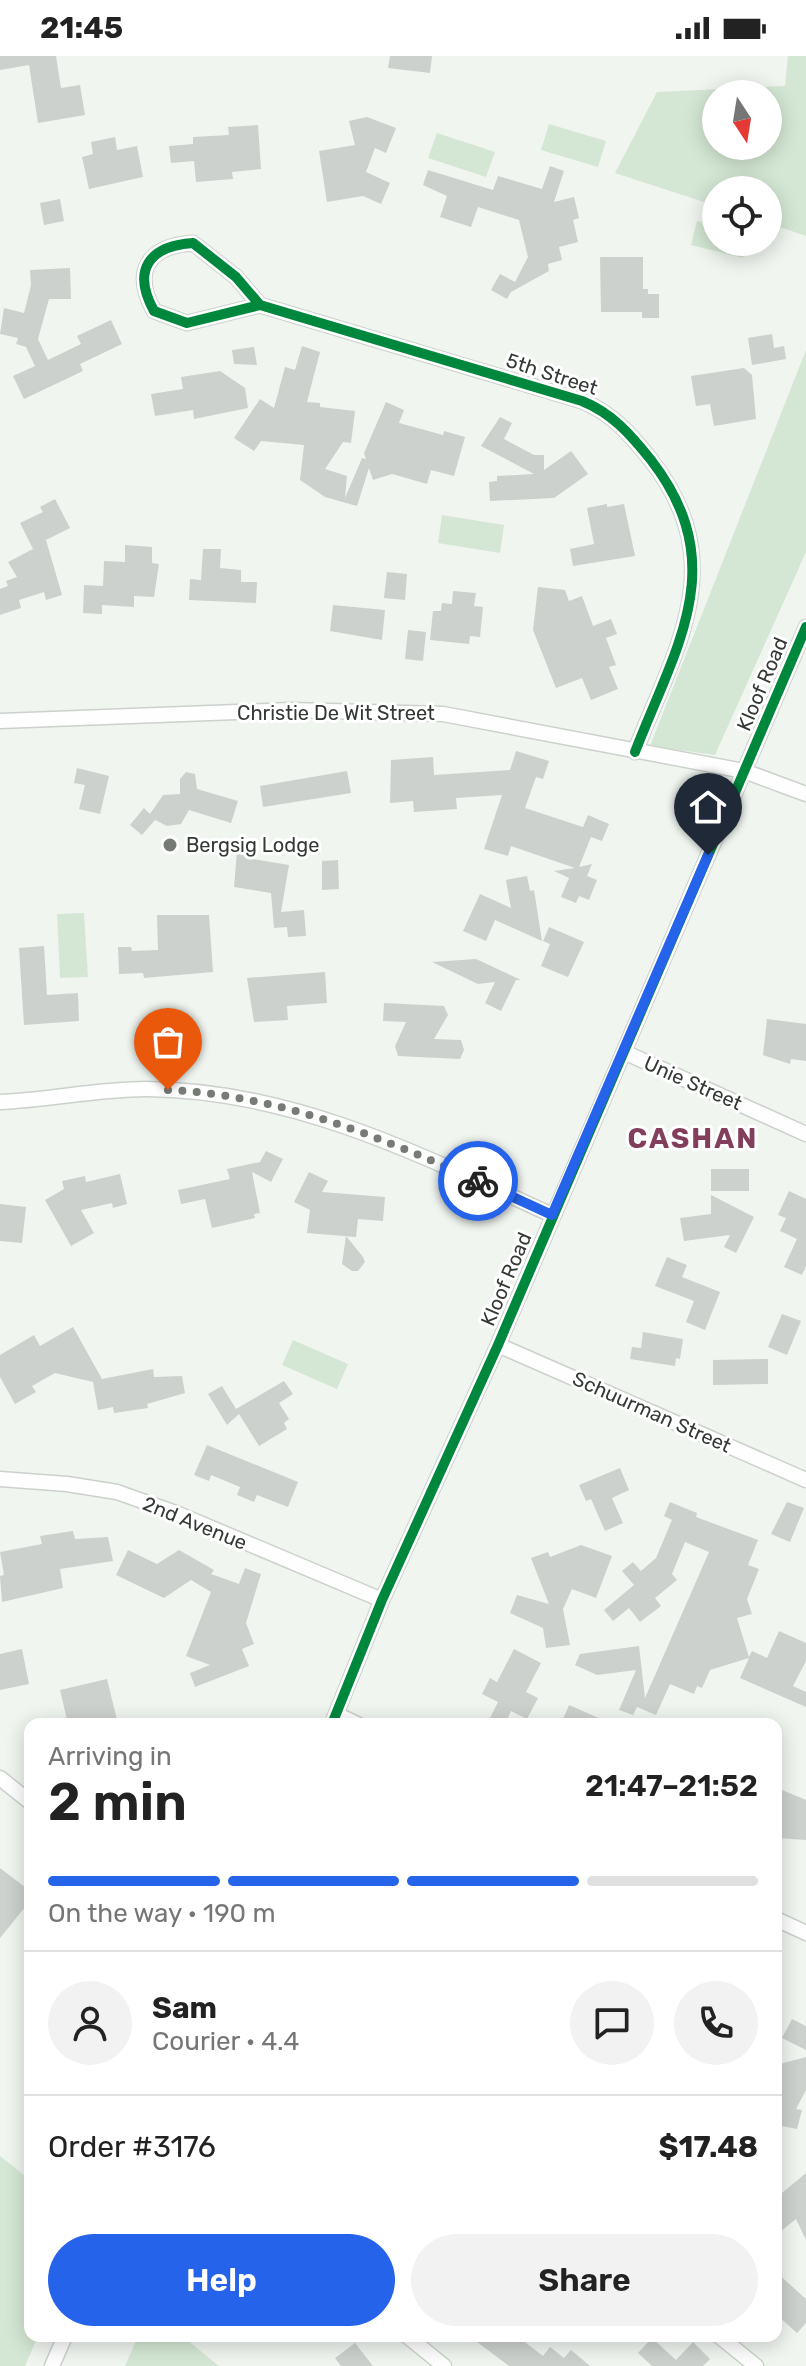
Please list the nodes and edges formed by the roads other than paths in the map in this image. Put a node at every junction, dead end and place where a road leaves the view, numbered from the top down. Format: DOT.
graph roads {
  1 [pos="260,305"];
  2 [pos="806,627"];
  3 [pos="0,721"];
  4 [pos="635,752"];
  5 [pos="744,771"];
  6 [pos="806,794"];
  7 [pos="624,1052"];
  8 [pos="0,1102"];
  9 [pos="806,1134"];
  10 [pos="552,1215"];
  11 [pos="498,1345"];
  12 [pos="0,1479"];
  13 [pos="806,1480"];
  14 [pos="382,1600"];
  15 [pos="334,1718"];
  16 [pos="0,1778"];
  17 [pos="24,1797"];
  18 [pos="782,1922"];
  19 [pos="806,1933"];
  20 [pos="62,2342"];
  21 [pos="414,2342"];
  22 [pos="726,2342"];
  23 [pos="52,2366"];
  24 [pos="444,2366"];
  25 [pos="756,2366"];
  1 -- 1 [label="street"];
  1 -- 4 [label="street, 5th Street"];
  2 -- 5 [label="street, Kloof Road"];
  3 -- 4 [label="street, Christie De Wit Street"];
  4 -- 5 [label="street, Christie De Wit Street"];
  5 -- 6 [label="street, Christie De Wit Street"];
  5 -- 7 [label="street, Kloof Road"];
  7 -- 9 [label="street, Unie Street"];
  7 -- 10 [label="street, Kloof Road"];
  8 -- 10 [label="street"];
  10 -- 11 [label="street, Kloof Road"];
  11 -- 13 [label="street, Schuurman Street"];
  11 -- 14 [label="street, Kloof Road"];
  12 -- 14 [label="street, 2nd Avenue"];
  14 -- 15 [label="street, Kloof Road"];
  16 -- 17 [label="street"];
  18 -- 19 [label="street"];
  20 -- 23 [label="street"];
  21 -- 24 [label="street"];
  22 -- 25 [label="street"];
}
